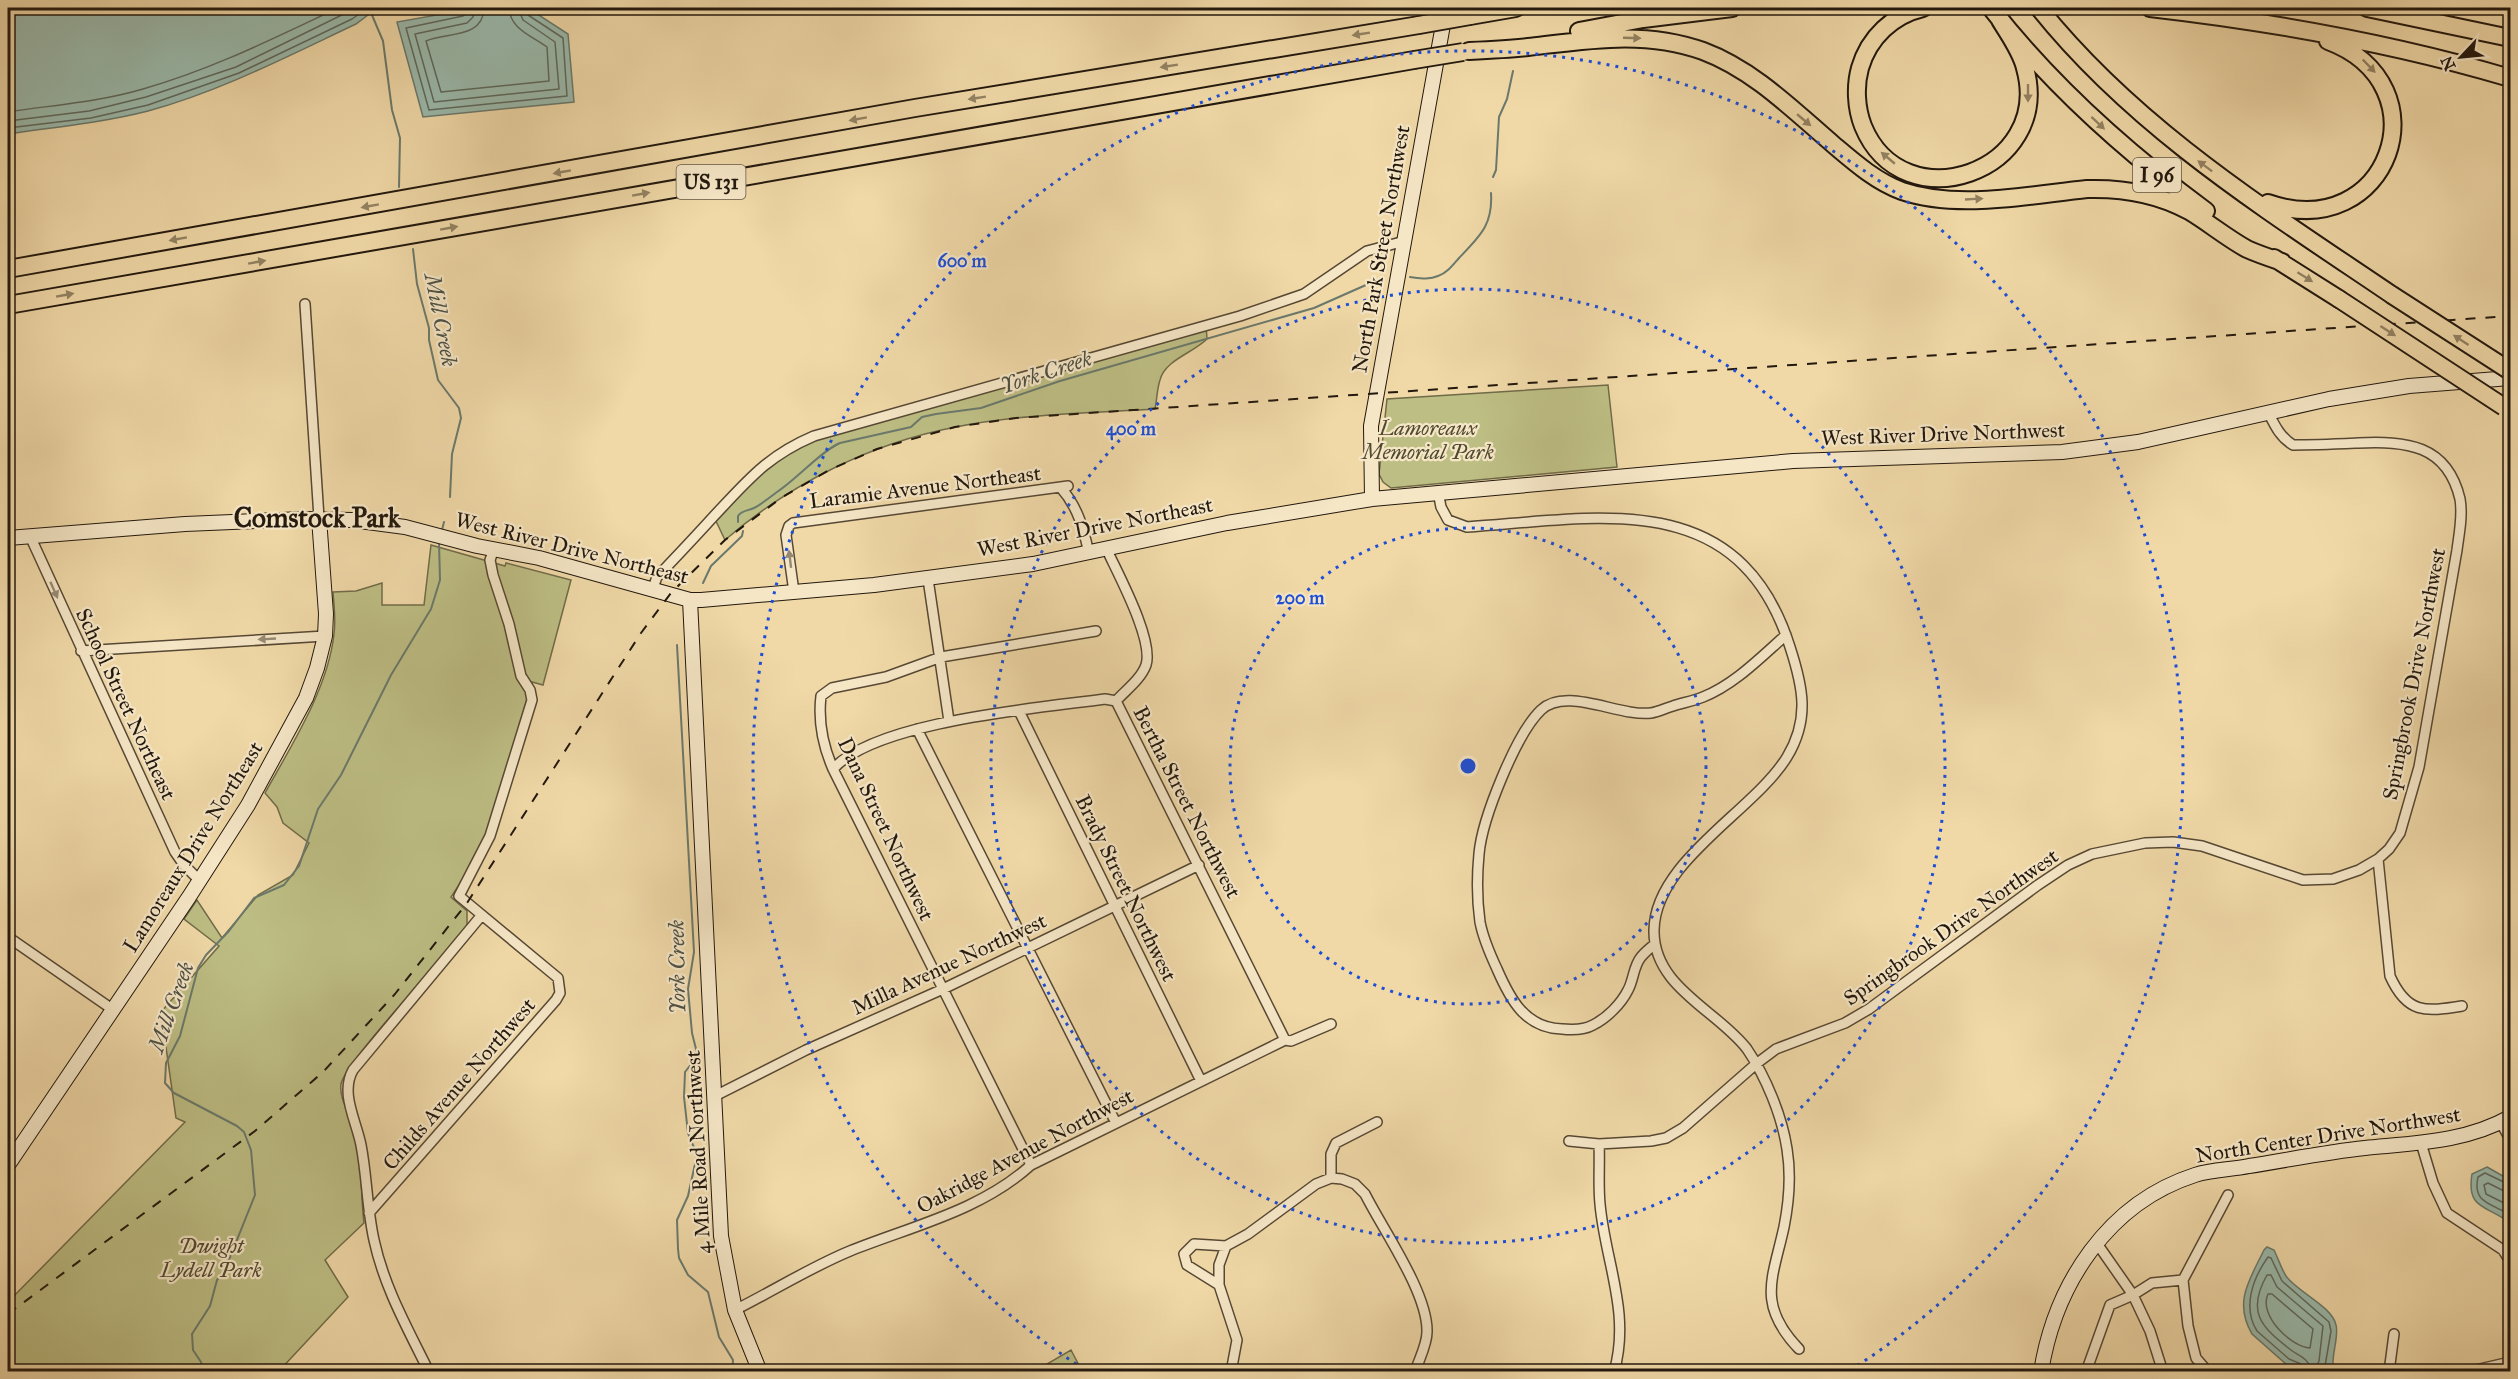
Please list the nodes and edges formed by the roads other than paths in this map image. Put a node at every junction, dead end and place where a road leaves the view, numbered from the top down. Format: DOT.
graph roads {
  1 [pos="1446,8"];
  2 [pos="1516,8"];
  3 [pos="1732,8"];
  4 [pos="1923,8"];
  5 [pos="2039,8"];
  6 [pos="2150,8"];
  7 [pos="2367,8"];
  8 [pos="1996,14"];
  9 [pos="2300,28"];
  10 [pos="2511,38"];
  11 [pos="1466,51"];
  12 [pos="2511,78"];
  13 [pos="2227,182"];
  14 [pos="1405,241"];
  15 [pos="2282,262"];
  16 [pos="8,269"];
  17 [pos="305,304"];
  18 [pos="8,305"];
  19 [pos="2511,371"];
  20 [pos="2511,378"];
  21 [pos="2507,409"];
  22 [pos="2268,412"];
  23 [pos="1438,492"];
  24 [pos="1372,499"];
  25 [pos="319,518"];
  26 [pos="30,536"];
  27 [pos="8,538"];
  28 [pos="494,549"];
  29 [pos="1107,550"];
  30 [pos="1089,554"];
  31 [pos="928,579"];
  32 [pos="653,588"];
  33 [pos="794,592"];
  34 [pos="690,600"];
  35 [pos="1096,631"];
  36 [pos="1786,635"];
  37 [pos="326,636"];
  38 [pos="81,651"];
  39 [pos="941,657"];
  40 [pos="1116,701"];
  41 [pos="1019,711"];
  42 [pos="949,721"];
  43 [pos="917,729"];
  44 [pos="833,769"];
  45 [pos="2378,859"];
  46 [pos="1199,865"];
  47 [pos="200,881"];
  48 [pos="1113,906"];
  49 [pos="481,916"];
  50 [pos="8,937"];
  51 [pos="1655,945"];
  52 [pos="1029,948"];
  53 [pos="943,989"];
  54 [pos="2462,1006"];
  55 [pos="112,1009"];
  56 [pos="1331,1024"];
  57 [pos="1286,1040"];
  58 [pos="1756,1064"];
  59 [pos="1201,1081"];
  60 [pos="715,1096"];
  61 [pos="2506,1120"];
  62 [pos="1116,1122"];
  63 [pos="1377,1122"];
  64 [pos="2511,1139"];
  65 [pos="1569,1141"];
  66 [pos="2421,1143"];
  67 [pos="1599,1144"];
  68 [pos="8,1165"];
  69 [pos="1031,1165"];
  70 [pos="1331,1178"];
  71 [pos="2228,1195"];
  72 [pos="369,1213"];
  73 [pos="2096,1242"];
  74 [pos="1226,1246"];
  75 [pos="2511,1261"];
  76 [pos="2183,1280"];
  77 [pos="1219,1285"];
  78 [pos="2133,1295"];
  79 [pos="735,1310"];
  80 [pos="2394,1334"];
  81 [pos="1799,1348"];
  82 [pos="2511,1362"];
  83 [pos="429,1371"];
  84 [pos="760,1371"];
  85 [pos="1231,1371"];
  86 [pos="1414,1371"];
  87 [pos="1614,1371"];
  88 [pos="2041,1371"];
  89 [pos="2086,1371"];
  90 [pos="2163,1371"];
  91 [pos="2208,1371"];
  92 [pos="2389,1371"];
  93 [pos="2467,1371"];
  1 -- 14 [label="main road, North Park Street Northwest"];
  2 -- 16 [label="highway, US 131, one-way, bridge"];
  3 -- 11 [label="highway, US 131"];
  8 -- 4 [label="highway, one-way"];
  13 -- 5 [label="highway, I 96, one-way"];
  6 -- 9 [label="highway"];
  7 -- 10 [label="highway"];
  8 -- 15 [label="highway, I 96, one-way"];
  9 -- 12 [label="highway"];
  9 -- 13 [label="highway, one-way"];
  11 -- 15 [label="highway, one-way"];
  18 -- 11 [label="highway, US 131, one-way, bridge"];
  19 -- 13 [label="highway, I 96, one-way, bridge"];
  14 -- 24 [label="main road, North Park Street Northwest"];
  14 -- 32 [label="street"];
  15 -- 21 [label="highway, I 96, one-way, bridge"];
  17 -- 25 [label="street, Lamoreaux Drive Northeast"];
  20 -- 22 [label="main road, West River Drive Northwest"];
  22 -- 23 [label="main road, West River Drive Northwest"];
  22 -- 45 [label="street, Springbrook Drive Northwest"];
  23 -- 24 [label="main road, West River Drive Northwest"];
  23 -- 36 [label="street"];
  24 -- 29 [label="main road, West River Drive Northeast"];
  25 -- 26 [label="main road, West River Drive Northeast"];
  25 -- 28 [label="main road, West River Drive Northeast"];
  25 -- 37 [label="main road, Lamoreaux Drive Northeast"];
  26 -- 27 [label="main road, West River Drive Northeast"];
  26 -- 38 [label="street, School Street Northeast, one-way"];
  28 -- 32 [label="main road, West River Drive Northeast"];
  28 -- 49 [label="street"];
  29 -- 30 [label="main road, West River Drive Northeast"];
  29 -- 40 [label="street, Bertha Street Northwest"];
  30 -- 31 [label="main road, West River Drive Northeast"];
  33 -- 30 [label="street, Laramie Avenue Northeast, one-way"];
  31 -- 33 [label="main road, West River Drive Northeast"];
  31 -- 39 [label="street"];
  32 -- 34 [label="main road, West River Drive Northeast"];
  33 -- 34 [label="main road, West River Drive Northeast"];
  34 -- 60 [label="main road, 4 Mile Road Northwest"];
  35 -- 39 [label="street, Dana Street Northwest"];
  36 -- 51 [label="street"];
  36 -- 51 [label="street"];
  37 -- 38 [label="street, one-way"];
  37 -- 47 [label="main road, Lamoreaux Drive Northeast"];
  38 -- 47 [label="street, School Street Northeast"];
  39 -- 42 [label="street"];
  39 -- 44 [label="street, Dana Street Northwest"];
  40 -- 41 [label="street"];
  40 -- 46 [label="street, Bertha Street Northwest"];
  41 -- 42 [label="street"];
  41 -- 48 [label="street, Brady Street Northwest"];
  42 -- 43 [label="street"];
  43 -- 44 [label="street"];
  43 -- 52 [label="street"];
  44 -- 53 [label="street, Dana Street Northwest"];
  45 -- 54 [label="street"];
  45 -- 58 [label="street, Springbrook Drive Northwest"];
  46 -- 48 [label="street, Milla Avenue Northwest"];
  46 -- 57 [label="street, Bertha Street Northwest"];
  47 -- 55 [label="main road, Lamoreaux Drive Northeast"];
  48 -- 52 [label="street, Milla Avenue Northwest"];
  48 -- 59 [label="street, Brady Street Northwest"];
  49 -- 72 [label="street"];
  49 -- 72 [label="street, Childs Avenue Northwest"];
  50 -- 55 [label="street"];
  51 -- 58 [label="street"];
  52 -- 53 [label="street, Milla Avenue Northwest"];
  52 -- 62 [label="street"];
  53 -- 60 [label="street, Milla Avenue Northwest"];
  53 -- 69 [label="street, Dana Street Northwest"];
  55 -- 68 [label="main road, Lamoreaux Drive Northeast"];
  56 -- 57 [label="street, Oakridge Avenue Northwest"];
  57 -- 59 [label="street, Oakridge Avenue Northwest"];
  58 -- 67 [label="street, Springbrook Drive Northwest"];
  58 -- 81 [label="street"];
  59 -- 62 [label="street, Oakridge Avenue Northwest"];
  60 -- 79 [label="main road, 4 Mile Road Northwest"];
  61 -- 64 [label="street"];
  61 -- 66 [label="main road, North Center Drive Northwest"];
  62 -- 69 [label="street, Oakridge Avenue Northwest"];
  63 -- 70 [label="street"];
  65 -- 67 [label="street, Springbrook Drive Northwest"];
  66 -- 73 [label="main road, North Center Drive Northwest"];
  66 -- 75 [label="street"];
  67 -- 87 [label="street"];
  69 -- 79 [label="street, Oakridge Avenue Northwest"];
  70 -- 74 [label="street"];
  70 -- 86 [label="street"];
  71 -- 76 [label="street"];
  72 -- 83 [label="street"];
  73 -- 78 [label="street"];
  73 -- 88 [label="main road, North Center Drive Northwest"];
  74 -- 77 [label="street"];
  74 -- 77 [label="street"];
  76 -- 78 [label="street"];
  76 -- 91 [label="street"];
  77 -- 85 [label="street"];
  78 -- 89 [label="street"];
  78 -- 90 [label="street"];
  79 -- 84 [label="main road, 4 Mile Road Northwest"];
  80 -- 92 [label="street"];
  82 -- 93 [label="street"];
}
